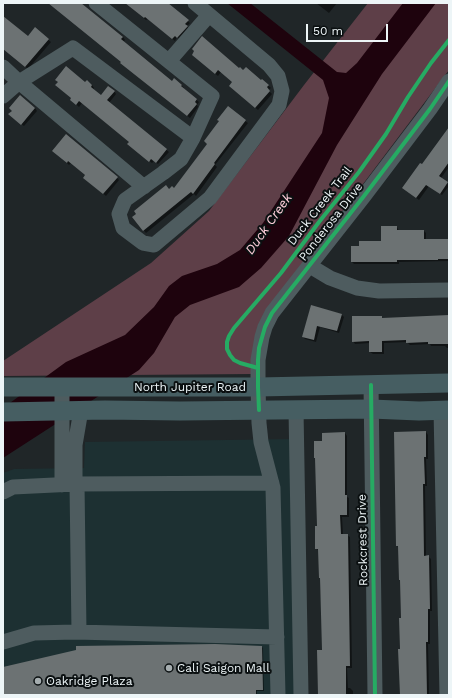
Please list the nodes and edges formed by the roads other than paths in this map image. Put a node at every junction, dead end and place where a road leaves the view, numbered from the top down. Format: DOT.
graph roads {
  1 [pos="96,3"];
  2 [pos="195,3"];
  3 [pos="209,15"];
  4 [pos="168,61"];
  5 [pos="3,67"];
  6 [pos="449,81"];
  7 [pos="19,82"];
  8 [pos="3,96"];
  9 [pos="193,138"];
  10 [pos="144,187"];
  11 [pos="310,266"];
  12 [pos="449,290"];
  13 [pos="449,383"];
  14 [pos="371,385"];
  15 [pos="62,387"];
  16 [pos="3,388"];
  17 [pos="258,388"];
  18 [pos="371,409"];
  19 [pos="81,410"];
  20 [pos="259,410"];
  21 [pos="296,410"];
  22 [pos="445,410"];
  23 [pos="62,411"];
  24 [pos="3,412"];
  25 [pos="68,445"];
  26 [pos="272,483"];
  27 [pos="71,485"];
  28 [pos="3,492"];
  29 [pos="79,632"];
  30 [pos="277,637"];
  31 [pos="3,642"];
  32 [pos="278,695"];
  33 [pos="301,695"];
  34 [pos="375,695"];
  35 [pos="447,695"];
  1 -- 4 [label="street"];
  2 -- 3 [label="street"];
  3 -- 4 [label="street"];
  3 -- 10 [label="street"];
  4 -- 9 [label="street"];
  5 -- 7 [label="street"];
  6 -- 11 [label="street, Ponderosa Drive"];
  7 -- 8 [label="street"];
  7 -- 9 [label="street"];
  7 -- 10 [label="street"];
  9 -- 10 [label="street"];
  11 -- 12 [label="street"];
  11 -- 17 [label="street, Ponderosa Drive"];
  13 -- 14 [label="main road, North Jupiter Road"];
  14 -- 17 [label="main road, North Jupiter Road"];
  14 -- 18 [label="street, Rockcrest Drive"];
  15 -- 16 [label="main road, North Jupiter Road"];
  15 -- 17 [label="main road, North Jupiter Road"];
  15 -- 23 [label="street"];
  17 -- 20 [label="street, Ponderosa Drive"];
  18 -- 21 [label="main road, North Jupiter Road"];
  18 -- 22 [label="main road, North Jupiter Road"];
  18 -- 34 [label="street, Rockcrest Drive"];
  19 -- 20 [label="main road, North Jupiter Road"];
  19 -- 23 [label="main road, North Jupiter Road"];
  19 -- 25 [label="street"];
  20 -- 21 [label="main road, North Jupiter Road"];
  20 -- 26 [label="street, Ponderosa Drive"];
  21 -- 33 [label="street"];
  22 -- 35 [label="street"];
  23 -- 24 [label="main road, North Jupiter Road"];
  23 -- 25 [label="street"];
  25 -- 27 [label="street"];
  26 -- 27 [label="street"];
  26 -- 30 [label="street, Ponderosa Drive"];
  27 -- 28 [label="street"];
  27 -- 29 [label="street"];
  29 -- 30 [label="street"];
  29 -- 31 [label="street"];
  30 -- 32 [label="street, Ponderosa Drive"];
}
